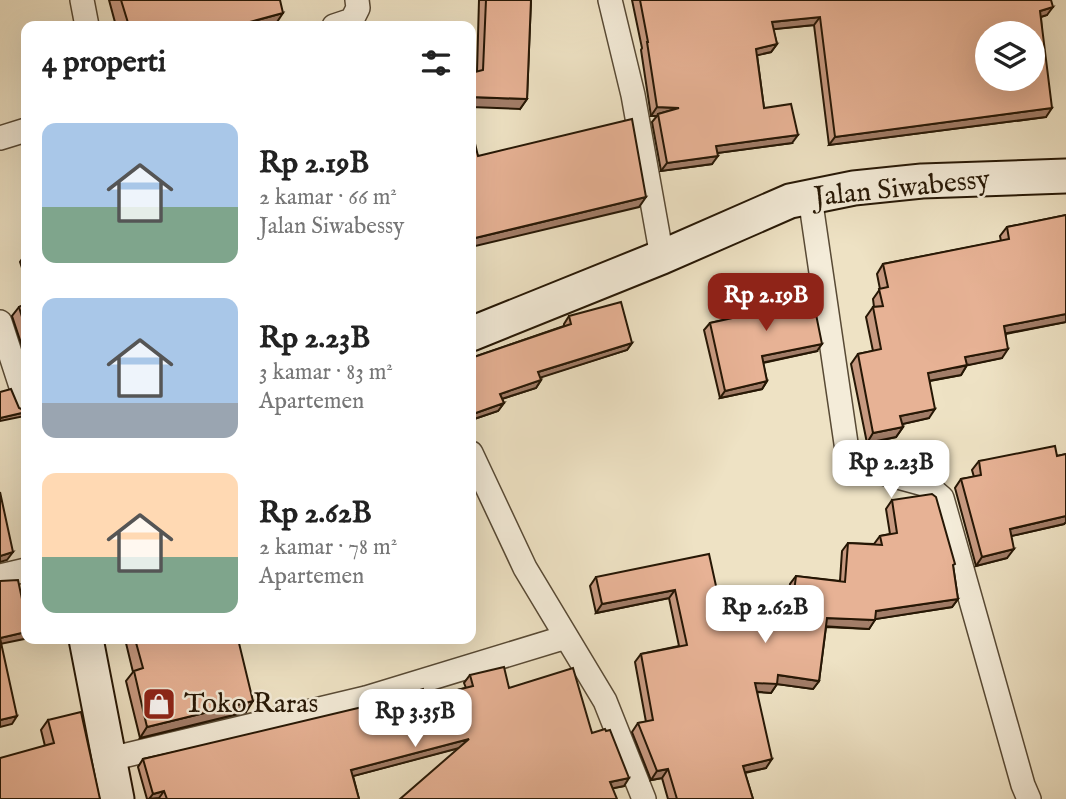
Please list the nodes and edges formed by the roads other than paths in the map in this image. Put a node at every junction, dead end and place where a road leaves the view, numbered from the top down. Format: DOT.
graph roads {
  1 [pos="82,0"];
  2 [pos="357,0"];
  3 [pos="610,0"];
  4 [pos="86,21"];
  5 [pos="349,21"];
  6 [pos="21,132"];
  7 [pos="0,138"];
  8 [pos="1066,176"];
  9 [pos="810,197"];
  10 [pos="662,257"];
  11 [pos="0,321"];
  12 [pos="476,332"];
  13 [pos="21,386"];
  14 [pos="476,464"];
  15 [pos="21,571"];
  16 [pos="0,576"];
  17 [pos="566,637"];
  18 [pos="87,644"];
  19 [pos="110,759"];
  20 [pos="117,799"];
  21 [pos="644,799"];
  22 [pos="1029,799"];
  1 -- 4 [label="street"];
  2 -- 5 [label="street"];
  3 -- 10 [label="street"];
  6 -- 7 [label="street"];
  8 -- 9 [label="main road, Jalan Siwabessy"];
  9 -- 10 [label="main road, Jalan Siwabessy"];
  9 -- 22 [label="street"];
  10 -- 12 [label="main road, Jalan Siwabessy"];
  11 -- 13 [label="street"];
  14 -- 17 [label="street"];
  15 -- 16 [label="street"];
  17 -- 19 [label="street"];
  17 -- 21 [label="street"];
  18 -- 19 [label="main road"];
  19 -- 20 [label="main road"];
}
